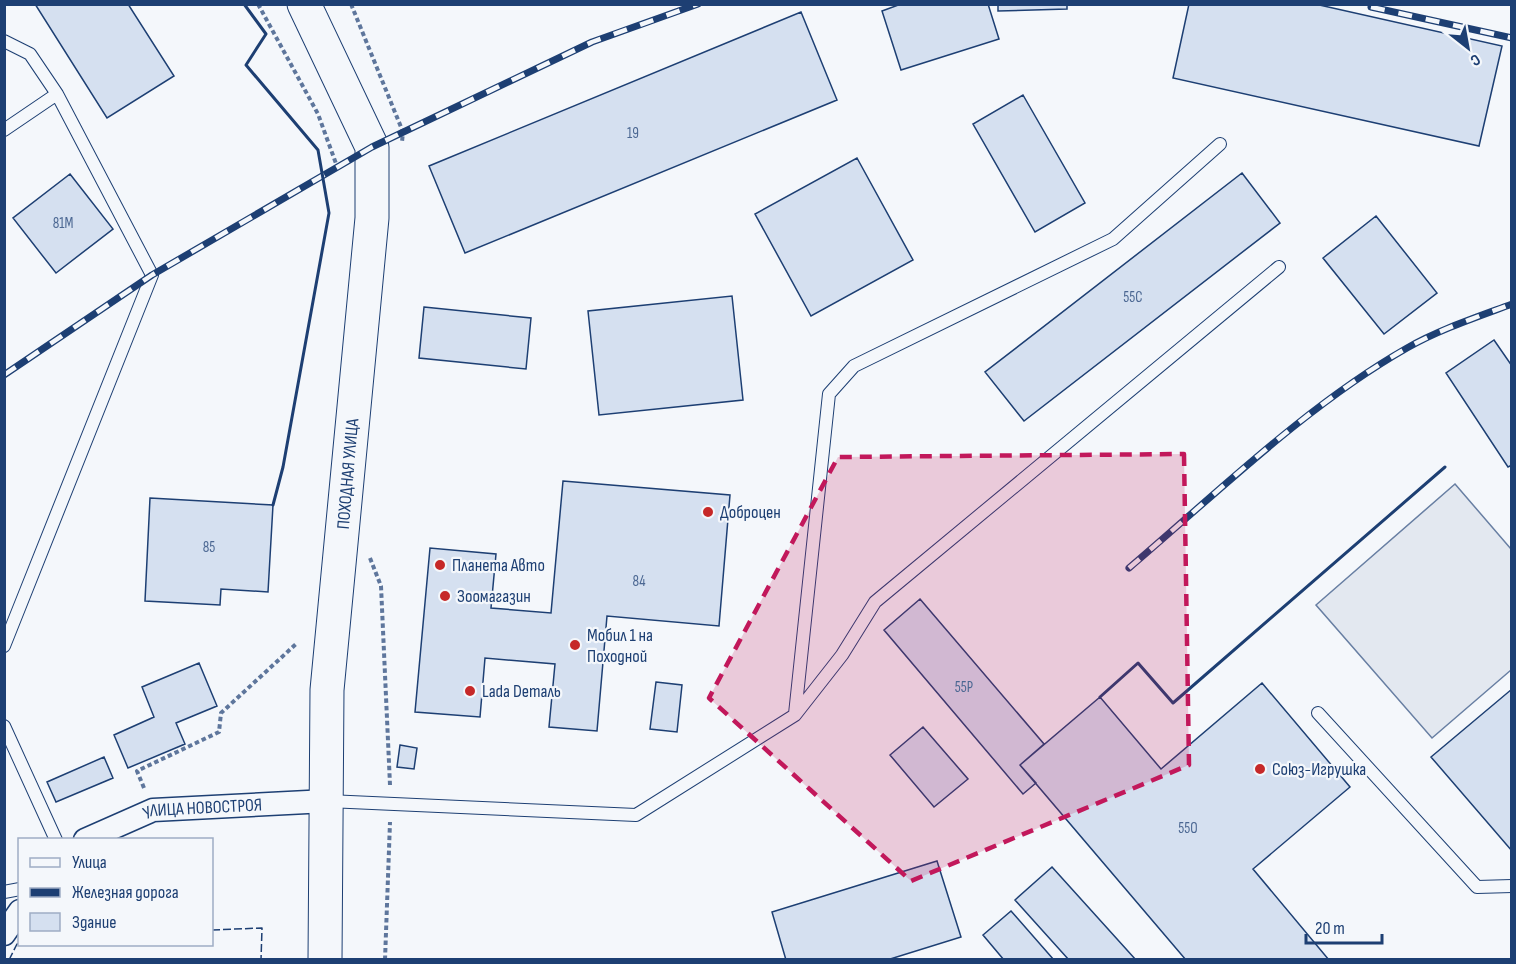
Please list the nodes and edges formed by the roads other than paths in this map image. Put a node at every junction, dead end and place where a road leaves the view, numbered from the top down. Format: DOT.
graph roads {
  1 [pos="304,4"];
  2 [pos="4,41"];
  3 [pos="57,94"];
  4 [pos="4,129"];
  5 [pos="1220,144"];
  6 [pos="1279,267"];
  7 [pos="4,646"];
  8 [pos="1318,713"];
  9 [pos="795,715"];
  10 [pos="4,726"];
  11 [pos="327,801"];
  12 [pos="55,838"];
  13 [pos="90,838"];
  14 [pos="1512,886"];
  15 [pos="18,914"];
  16 [pos="4,934"];
  17 [pos="325,960"];
  1 -- 11 [label="main road, ПОХОДНАЯ УЛИЦА"];
  2 -- 3 [label="lane"];
  3 -- 4 [label="lane"];
  3 -- 7 [label="lane"];
  5 -- 9 [label="lane"];
  6 -- 9 [label="lane"];
  8 -- 14 [label="lane"];
  9 -- 11 [label="lane"];
  10 -- 12 [label="lane"];
  11 -- 13 [label="street, УЛИЦА НОВОСТРОЯ"];
  11 -- 17 [label="main road, ПОХОДНАЯ УЛИЦА"];
  15 -- 16 [label="street"];
}
